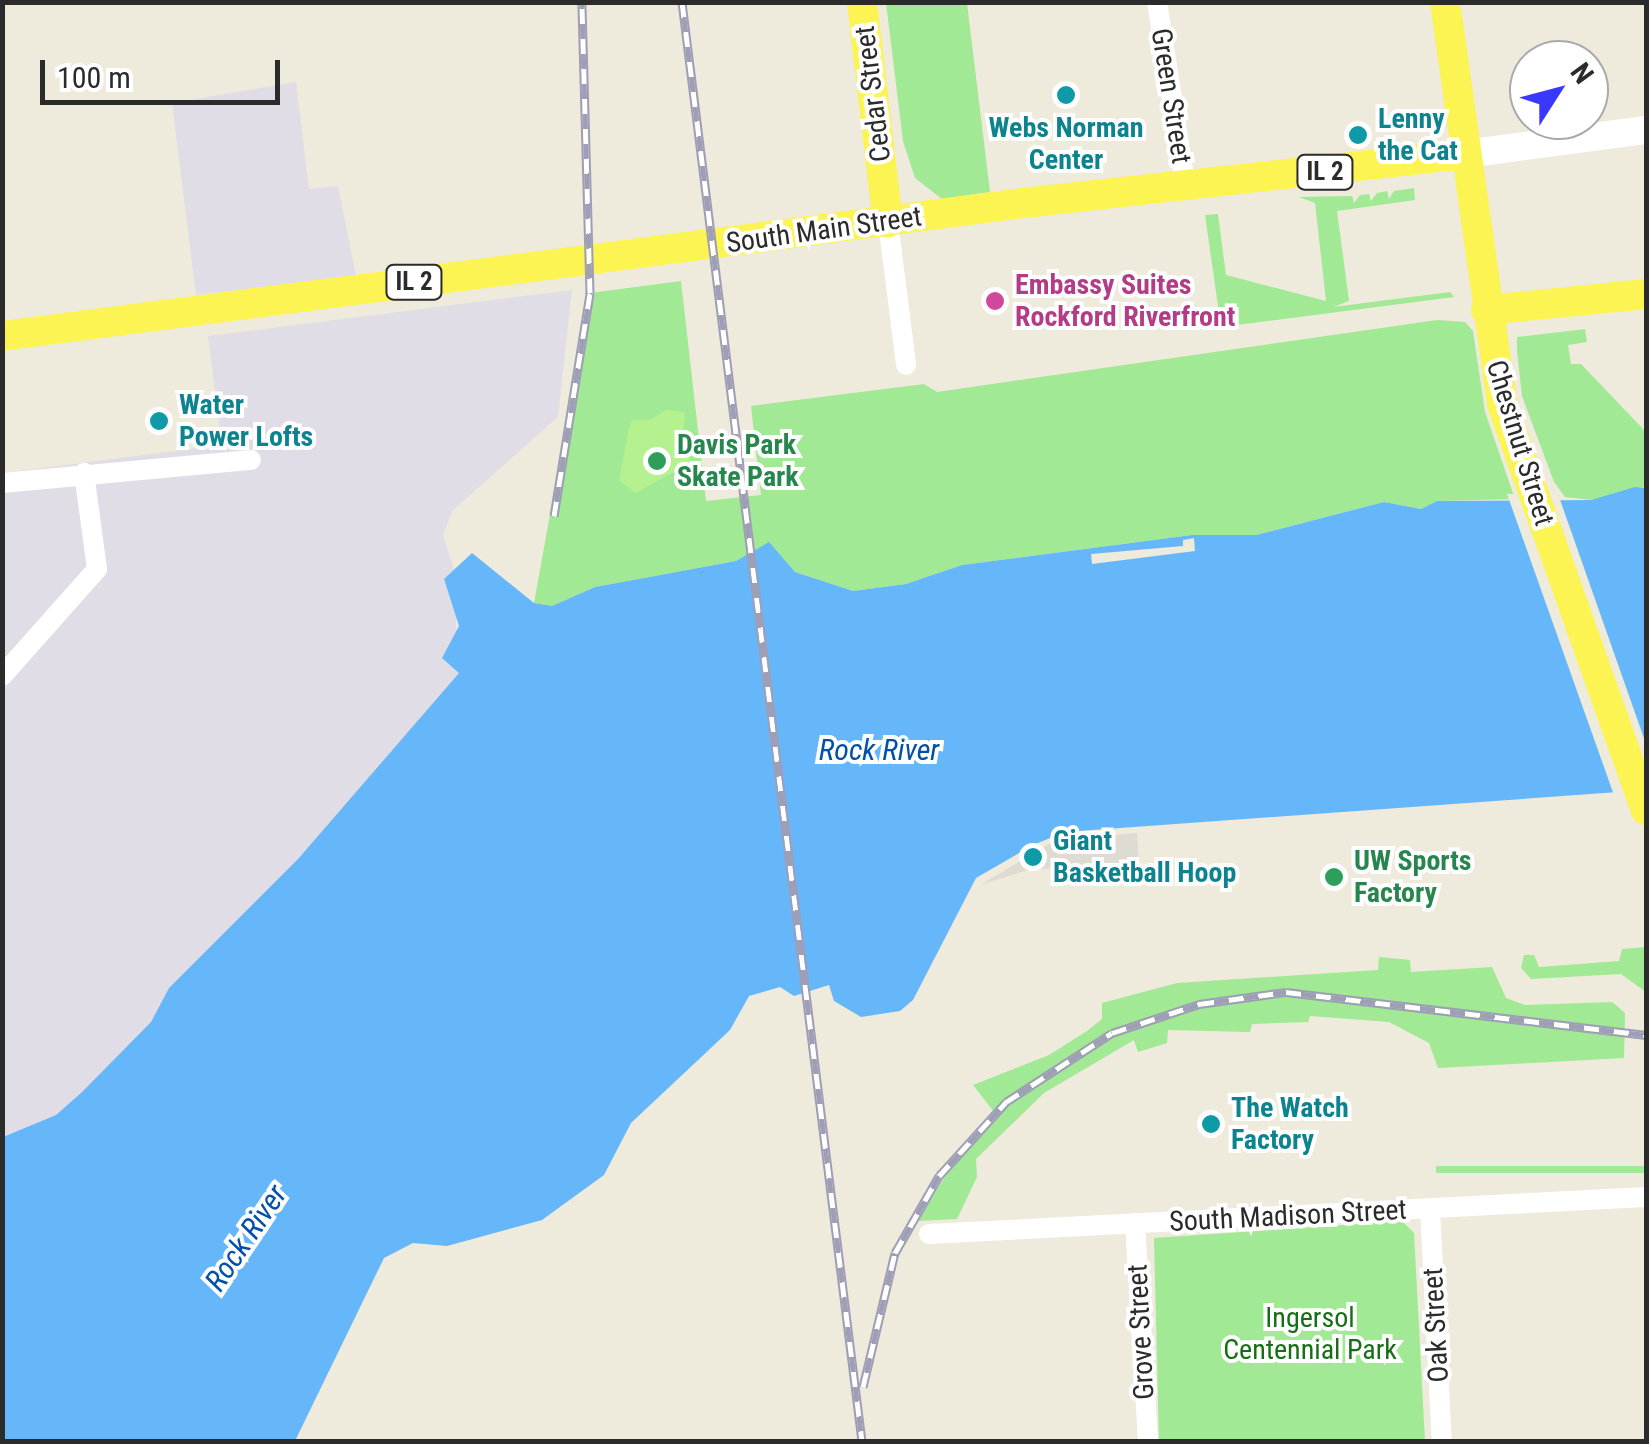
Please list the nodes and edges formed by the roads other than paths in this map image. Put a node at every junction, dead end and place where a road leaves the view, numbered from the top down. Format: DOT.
graph roads {
  1 [pos="862,2"];
  2 [pos="1157,2"];
  3 [pos="1445,2"];
  4 [pos="1646,130"];
  5 [pos="877,140"];
  6 [pos="1464,154"];
  7 [pos="1186,189"];
  8 [pos="888,222"];
  9 [pos="825,230"];
  10 [pos="1646,294"];
  11 [pos="1486,310"];
  12 [pos="2,336"];
  13 [pos="906,365"];
  14 [pos="252,460"];
  15 [pos="84,473"];
  16 [pos="2,483"];
  17 [pos="2,676"];
  18 [pos="1646,810"];
  19 [pos="1646,1197"];
  20 [pos="1430,1209"];
  21 [pos="1135,1223"];
  22 [pos="928,1234"];
  23 [pos="1148,1442"];
  24 [pos="1442,1442"];
  1 -- 5 [label="main road, Cedar Street"];
  2 -- 7 [label="street, Green Street"];
  3 -- 6 [label="main road, Chestnut Street"];
  4 -- 6 [label="street, South Main Street"];
  5 -- 8 [label="main road, Cedar Street"];
  5 -- 9 [label="main road"];
  6 -- 7 [label="main road, South Main Street / IL 2"];
  6 -- 11 [label="main road, Chestnut Street"];
  7 -- 8 [label="main road, South Main Street / IL 2"];
  8 -- 9 [label="main road, South Main Street / IL 2"];
  8 -- 13 [label="street, Cedar Street"];
  9 -- 12 [label="main road, South Main Street / IL 2"];
  10 -- 11 [label="main road"];
  11 -- 18 [label="main road, Chestnut Street"];
  14 -- 15 [label="street"];
  15 -- 16 [label="street"];
  15 -- 17 [label="street"];
  19 -- 20 [label="street, South Madison Street"];
  20 -- 21 [label="street, South Madison Street"];
  20 -- 24 [label="street, Oak Street"];
  21 -- 22 [label="street, South Madison Street"];
  21 -- 23 [label="street, Grove Street"];
}
